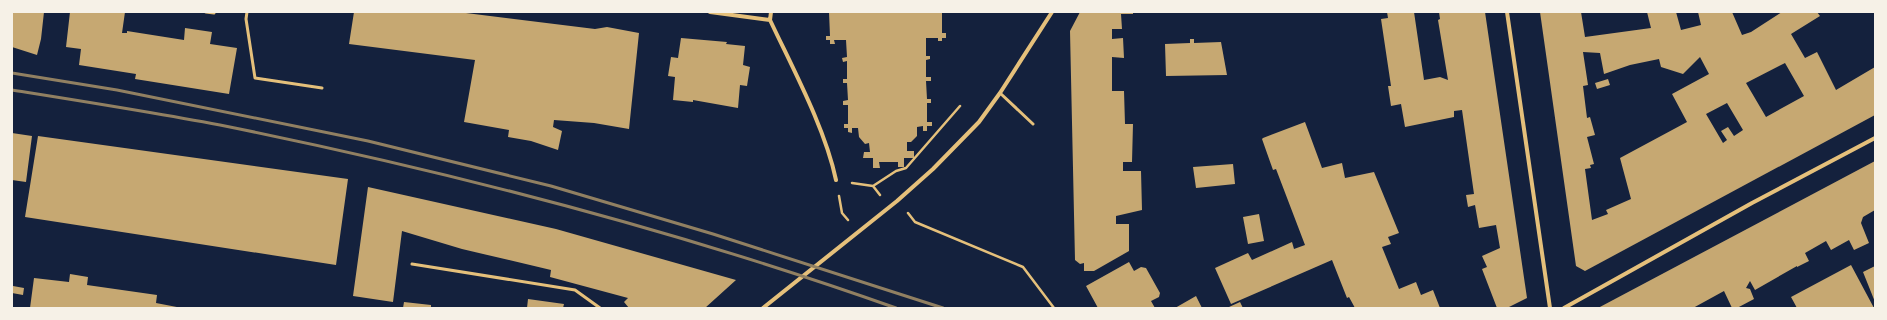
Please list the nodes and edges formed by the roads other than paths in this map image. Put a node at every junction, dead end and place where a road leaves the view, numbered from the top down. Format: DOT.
graph roads {
  1 [pos="206,12"];
  2 [pos="247,12"];
  3 [pos="710,12"];
  4 [pos="771,12"];
  5 [pos="1052,12"];
  6 [pos="1507,12"];
  7 [pos="214,13"];
  8 [pos="770,20"];
  9 [pos="322,88"];
  10 [pos="1000,93"];
  11 [pos="1033,124"];
  12 [pos="1875,138"];
  13 [pos="836,180"];
  14 [pos="412,264"];
  15 [pos="768,303"];
  16 [pos="600,308"];
  17 [pos="763,308"];
  18 [pos="772,308"];
  19 [pos="1550,308"];
  20 [pos="1564,308"];
  1 -- 7 [label="lane"];
  2 -- 9 [label="lane"];
  3 -- 8 [label="street"];
  4 -- 8 [label="street"];
  5 -- 10 [label="street"];
  6 -- 19 [label="street"];
  8 -- 13 [label="street"];
  10 -- 11 [label="lane"];
  10 -- 15 [label="street"];
  12 -- 20 [label="street"];
  14 -- 16 [label="lane"];
  15 -- 17 [label="street"];
  15 -- 18 [label="lane"];
}
